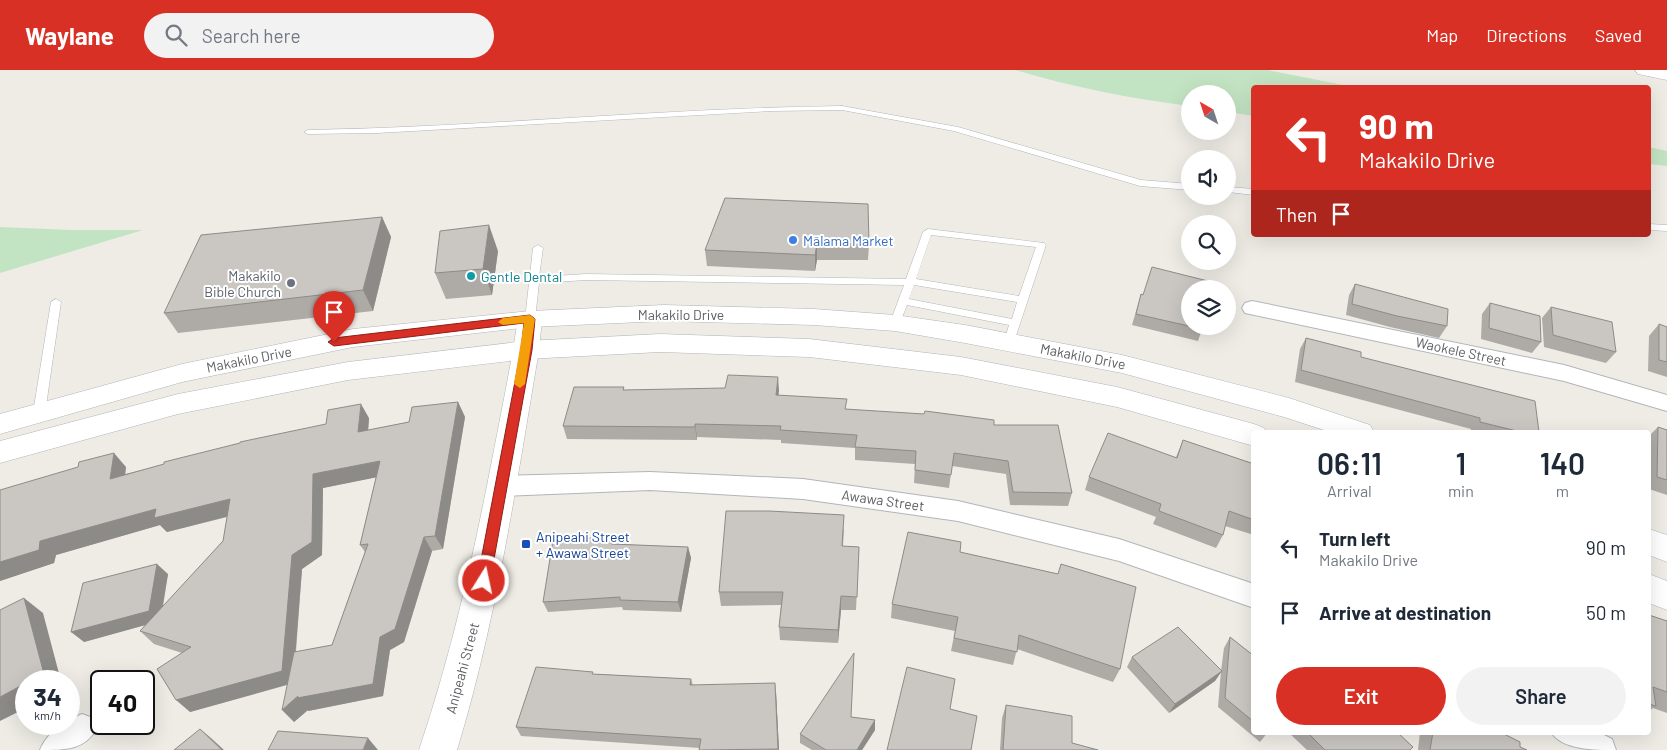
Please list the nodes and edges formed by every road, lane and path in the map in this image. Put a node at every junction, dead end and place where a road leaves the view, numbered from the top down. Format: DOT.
graph roads {
  1 [pos="1644,70"];
  2 [pos="1667,75"];
  3 [pos="308,132"];
  4 [pos="1181,186"];
  5 [pos="1236,191"];
  6 [pos="1251,192"];
  7 [pos="1651,227"];
  8 [pos="1667,228"];
  9 [pos="538,248"];
  10 [pos="534,280"];
  11 [pos="912,282"];
  12 [pos="1023,300"];
  13 [pos="56,302"];
  14 [pos="1252,308"];
  15 [pos="900,312"];
  16 [pos="530,319"];
  17 [pos="1013,332"];
  18 [pos="526,350"];
  19 [pos="1667,403"];
  20 [pos="39,413"];
  21 [pos="0,424"];
  22 [pos="1354,430"];
  23 [pos="1251,434"];
  24 [pos="0,452"];
  25 [pos="501,486"];
  26 [pos="1651,543"];
  27 [pos="1667,549"];
  28 [pos="1651,589"];
  29 [pos="1251,595"];
  30 [pos="1667,596"];
  31 [pos="82,728"];
  32 [pos="1572,735"];
  33 [pos="55,750"];
  34 [pos="438,750"];
  35 [pos="1601,750"];
  1 -- 2 [label="main road"];
  3 -- 4 [label="lane"];
  5 -- 6 [label="lane"];
  7 -- 8 [label="lane"];
  9 -- 10 [label="lane"];
  10 -- 11 [label="lane"];
  10 -- 16 [label="lane"];
  11 -- 12 [label="lane"];
  11 -- 12 [label="lane"];
  11 -- 15 [label="lane"];
  12 -- 17 [label="lane"];
  13 -- 20 [label="lane"];
  14 -- 19 [label="street, Waokele Street"];
  15 -- 16 [label="main road, Makakilo Drive"];
  15 -- 17 [label="main road, Makakilo Drive"];
  16 -- 18 [label="main road, Anipeahi Street"];
  16 -- 20 [label="main road, Makakilo Drive"];
  17 -- 22 [label="main road, Makakilo Drive"];
  18 -- 23 [label="main road"];
  18 -- 24 [label="main road"];
  18 -- 25 [label="main road, Anipeahi Street"];
  20 -- 21 [label="main road, Makakilo Drive"];
  25 -- 29 [label="street, Awawa Street"];
  25 -- 34 [label="main road, Anipeahi Street"];
  26 -- 27 [label="main road"];
  28 -- 30 [label="main road"];
  31 -- 33 [label="street"];
  32 -- 35 [label="street"];
}
